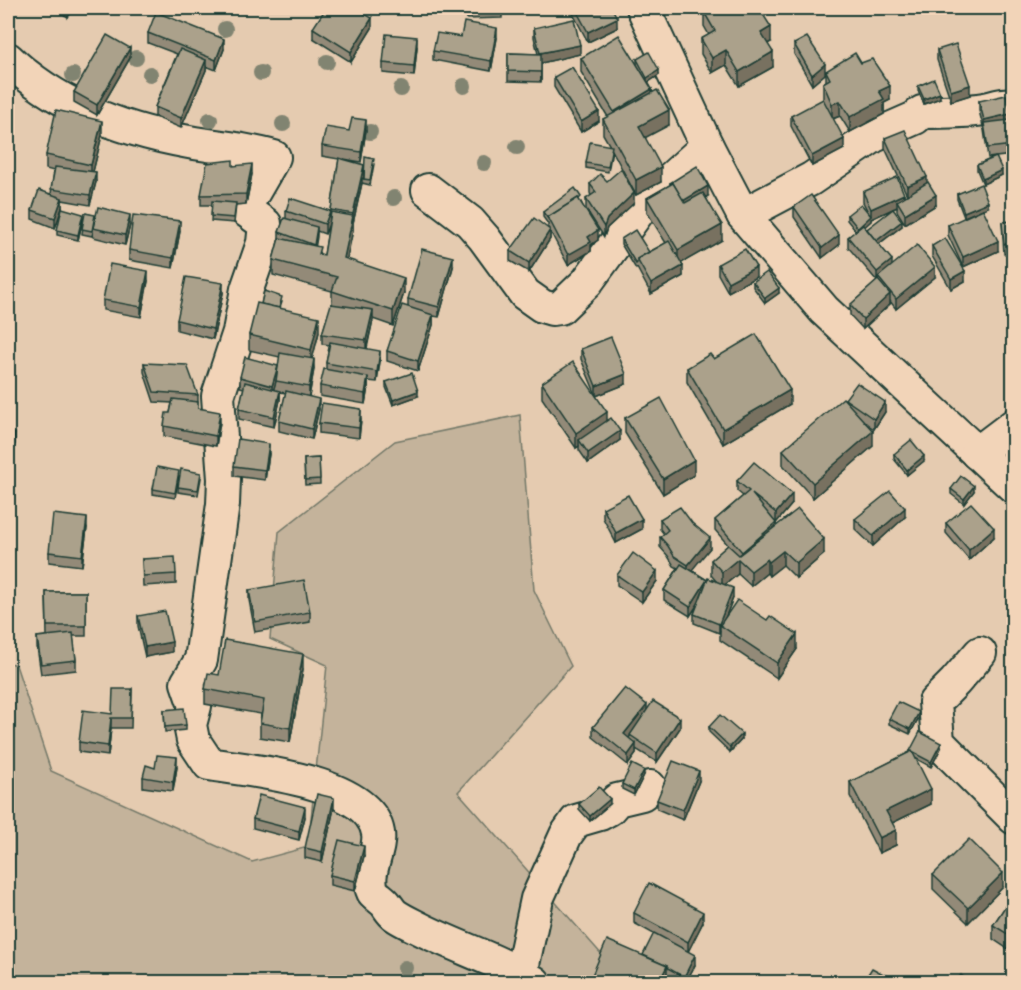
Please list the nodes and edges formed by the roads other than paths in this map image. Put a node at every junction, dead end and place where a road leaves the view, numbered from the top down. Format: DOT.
graph roads {
  1 [pos="643,8"];
  2 [pos="8,59"];
  3 [pos="1014,105"];
  4 [pos="707,146"];
  5 [pos="428,190"];
  6 [pos="743,215"];
  7 [pos="1014,425"];
  8 [pos="977,453"];
  9 [pos="1014,487"];
  10 [pos="980,653"];
  11 [pos="650,787"];
  12 [pos="1014,818"];
  13 [pos="528,978"];
  1 -- 4 [label="street"];
  2 -- 13 [label="street"];
  3 -- 6 [label="street"];
  4 -- 5 [label="street"];
  4 -- 6 [label="street"];
  6 -- 8 [label="street"];
  7 -- 8 [label="street"];
  8 -- 9 [label="street"];
  10 -- 12 [label="street"];
  11 -- 13 [label="street"];
}
